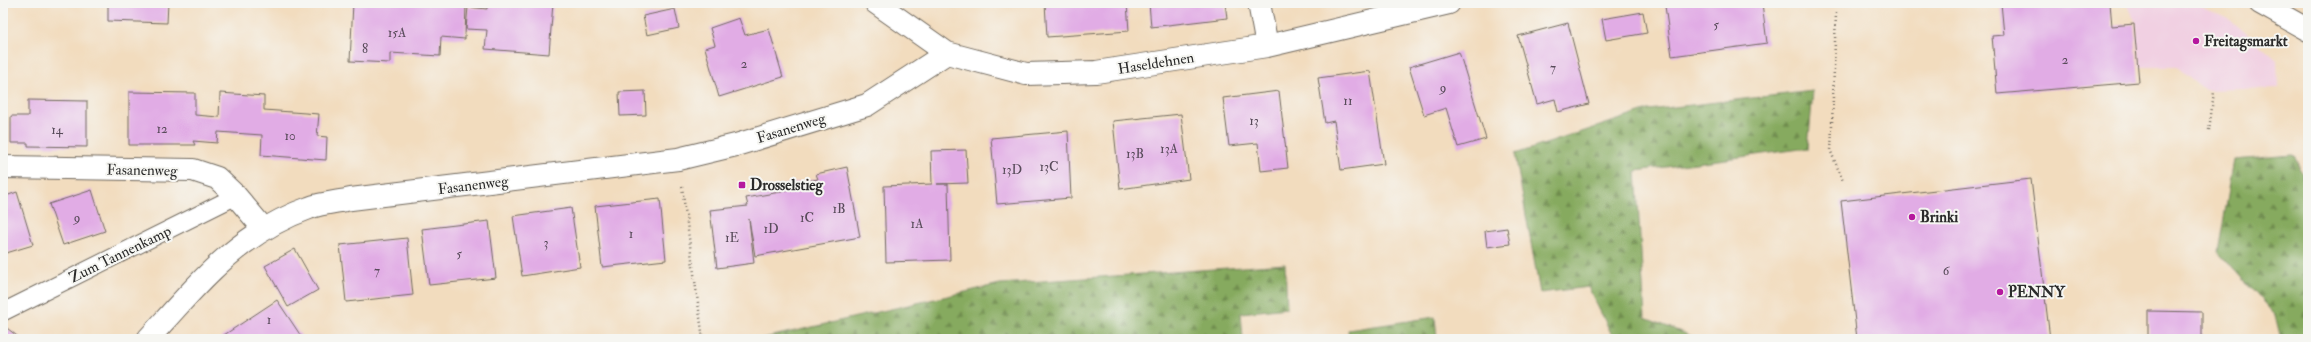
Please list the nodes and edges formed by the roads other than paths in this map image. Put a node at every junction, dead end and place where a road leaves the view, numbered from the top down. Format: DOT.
graph roads {
  1 [pos="876,3"];
  2 [pos="1259,3"];
  3 [pos="1449,3"];
  4 [pos="2260,3"];
  5 [pos="2308,30"];
  6 [pos="1267,46"];
  7 [pos="947,53"];
  8 [pos="3,167"];
  9 [pos="236,196"];
  10 [pos="263,228"];
  11 [pos="3,312"];
  12 [pos="148,339"];
  1 -- 7 [label="street, Haseldehnen"];
  2 -- 6 [label="street"];
  3 -- 6 [label="street, Haseldehnen"];
  4 -- 5 [label="street"];
  6 -- 7 [label="street, Haseldehnen"];
  7 -- 10 [label="street, Fasanenweg"];
  8 -- 9 [label="street, Fasanenweg"];
  9 -- 10 [label="street, Fasanenweg"];
  9 -- 11 [label="lane, Zum Tannenkamp"];
  10 -- 12 [label="street"];
}
